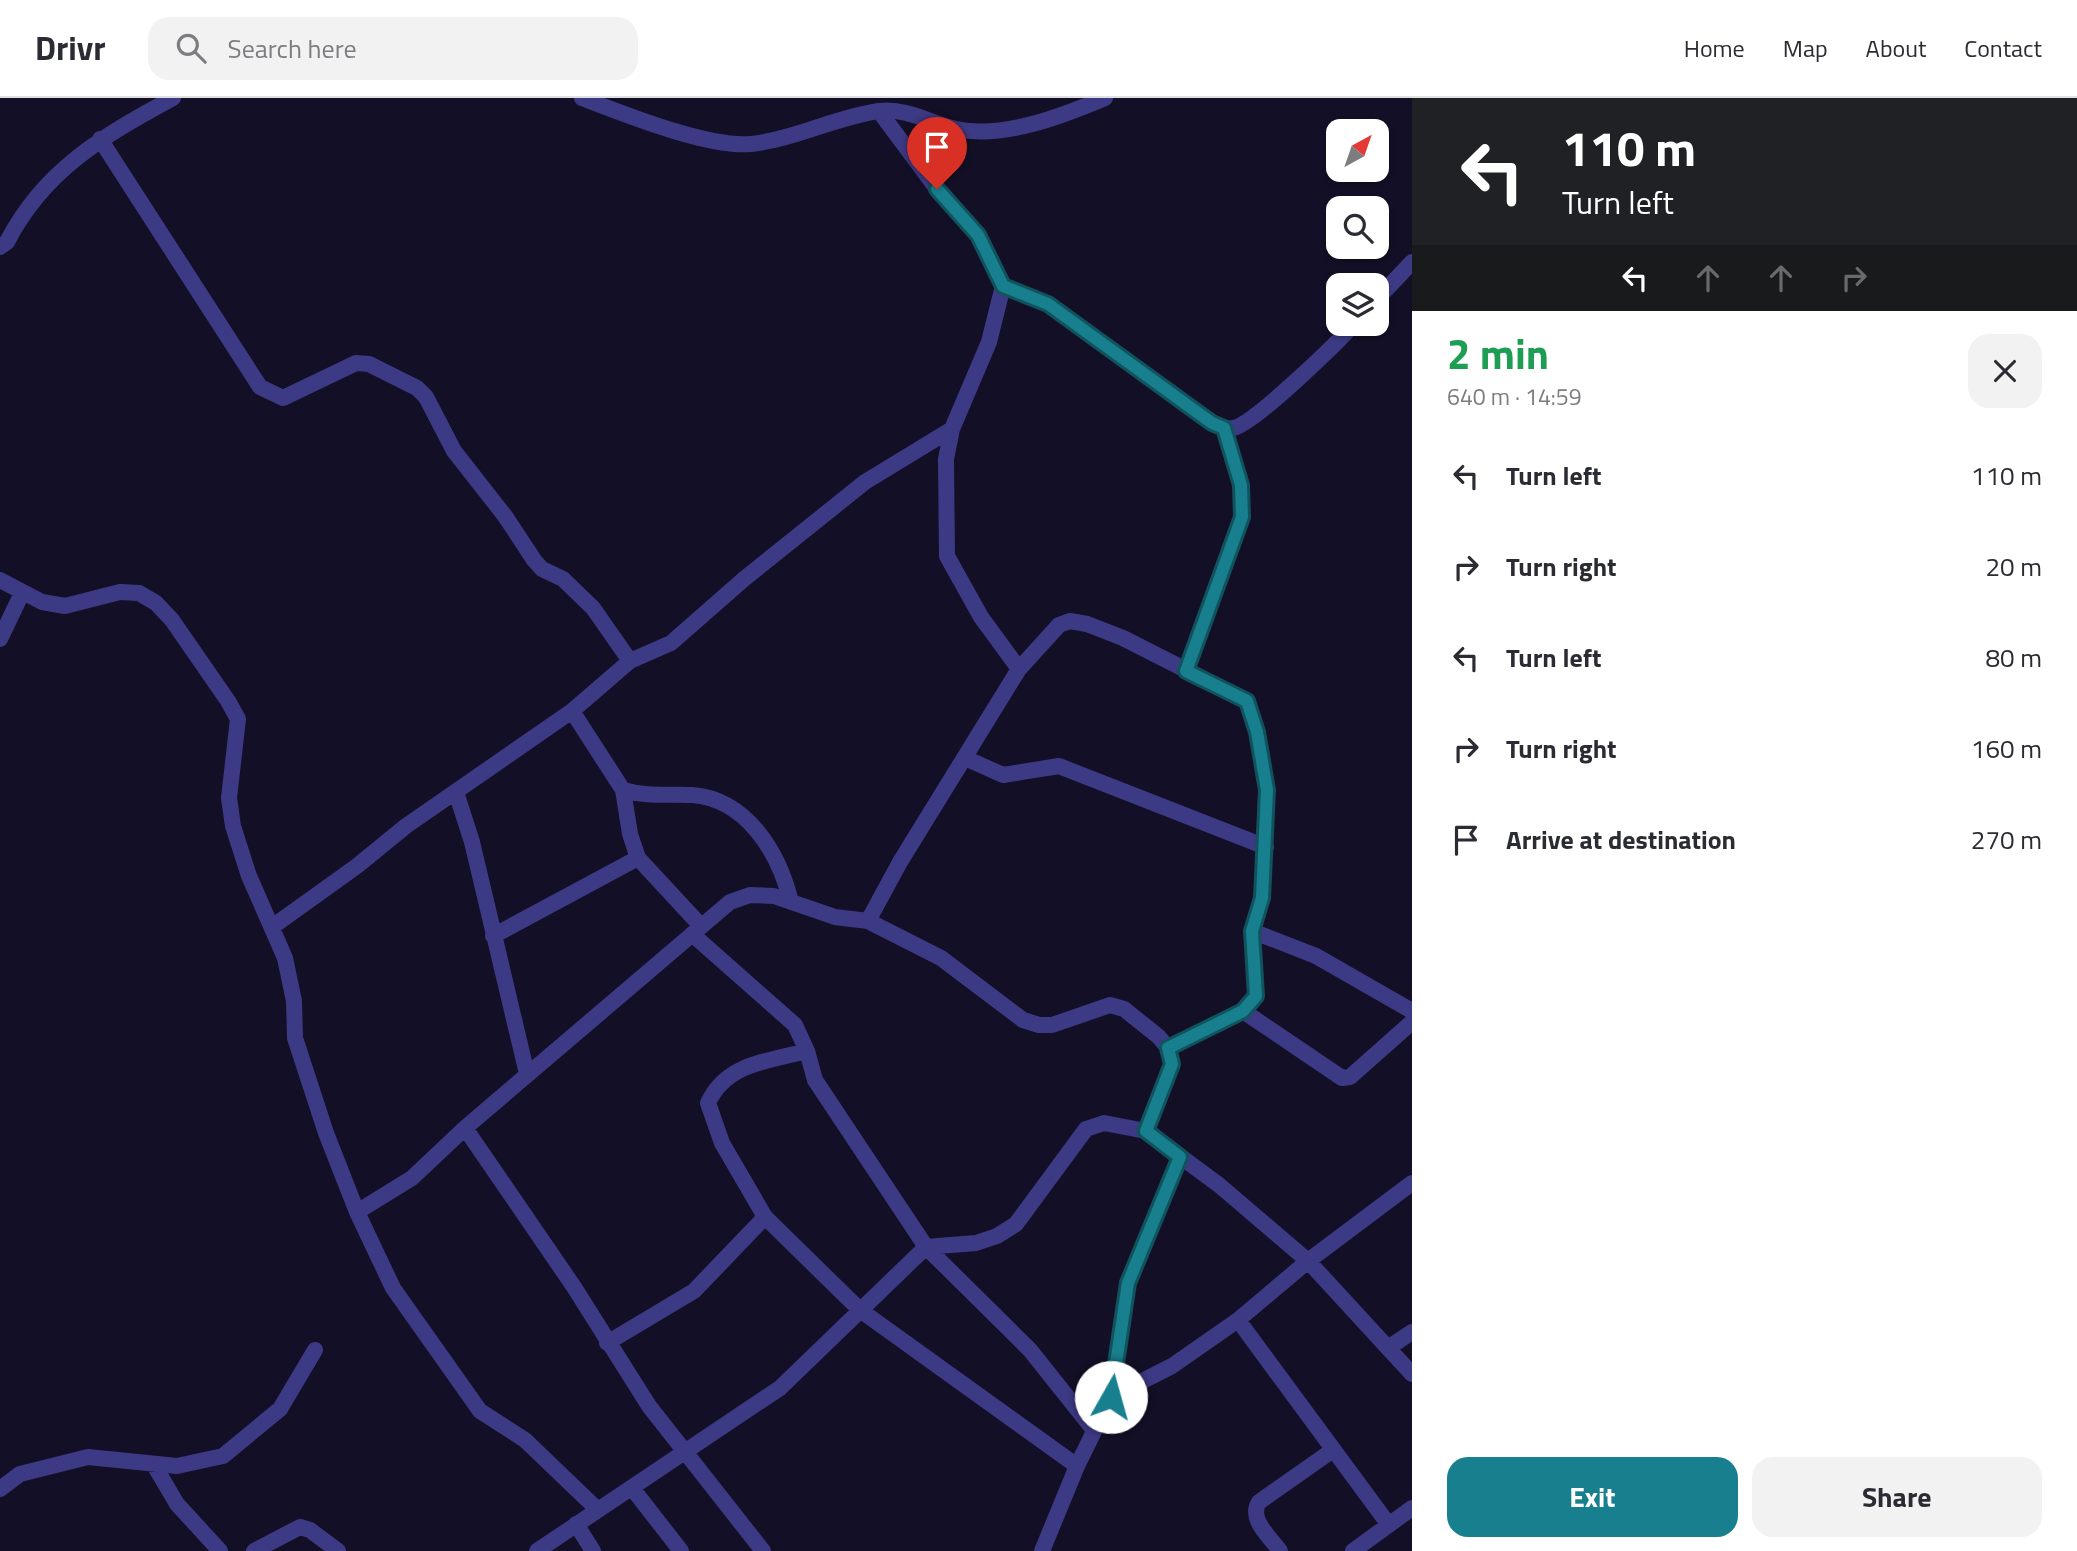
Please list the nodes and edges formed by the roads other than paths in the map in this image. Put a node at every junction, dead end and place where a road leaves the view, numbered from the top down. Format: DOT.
graph roads {
  1 [pos="173,98"];
  2 [pos="582,98"];
  3 [pos="1105,98"];
  4 [pos="879,111"];
  5 [pos="100,139"];
  6 [pos="0,247"];
  7 [pos="1412,261"];
  8 [pos="1003,286"];
  9 [pos="1389,286"];
  10 [pos="1341,336"];
  11 [pos="1224,428"];
  12 [pos="953,429"];
  13 [pos="0,580"];
  14 [pos="22,593"];
  15 [pos="0,639"];
  16 [pos="630,661"];
  17 [pos="1019,669"];
  18 [pos="1186,671"];
  19 [pos="572,711"];
  20 [pos="965,758"];
  21 [pos="623,790"];
  22 [pos="456,792"];
  23 [pos="1266,848"];
  24 [pos="638,858"];
  25 [pos="791,902"];
  26 [pos="868,921"];
  27 [pos="272,927"];
  28 [pos="697,930"];
  29 [pos="1252,931"];
  30 [pos="493,936"];
  31 [pos="1243,1011"];
  32 [pos="1412,1011"];
  33 [pos="1412,1022"];
  34 [pos="1168,1048"];
  35 [pos="807,1051"];
  36 [pos="527,1074"];
  37 [pos="465,1128"];
  38 [pos="1146,1131"];
  39 [pos="1180,1157"];
  40 [pos="1412,1184"];
  41 [pos="357,1212"];
  42 [pos="765,1217"];
  43 [pos="926,1247"];
  44 [pos="1308,1261"];
  45 [pos="860,1310"];
  46 [pos="1238,1320"];
  47 [pos="1412,1332"];
  48 [pos="607,1343"];
  49 [pos="1388,1348"];
  50 [pos="315,1350"];
  51 [pos="1412,1374"];
  52 [pos="1111,1397"];
  53 [pos="1093,1429"];
  54 [pos="1333,1450"];
  55 [pos="685,1453"];
  56 [pos="154,1465"];
  57 [pos="1077,1466"];
  58 [pos="632,1488"];
  59 [pos="0,1489"];
  60 [pos="1412,1508"];
  61 [pos="598,1510"];
  62 [pos="576,1524"];
  63 [pos="1389,1525"];
  64 [pos="220,1551"];
  65 [pos="254,1551"];
  66 [pos="338,1551"];
  67 [pos="537,1551"];
  68 [pos="593,1551"];
  69 [pos="681,1551"];
  70 [pos="763,1551"];
  71 [pos="1042,1551"];
  72 [pos="1280,1551"];
  73 [pos="1353,1551"];
  1 -- 5 [label="street"];
  2 -- 4 [label="street"];
  3 -- 4 [label="street"];
  4 -- 8 [label="street"];
  5 -- 6 [label="street"];
  5 -- 16 [label="street"];
  7 -- 9 [label="street"];
  8 -- 11 [label="street"];
  8 -- 12 [label="street"];
  10 -- 11 [label="street"];
  11 -- 18 [label="street"];
  12 -- 16 [label="street"];
  12 -- 17 [label="street"];
  13 -- 14 [label="street"];
  14 -- 15 [label="street"];
  14 -- 27 [label="street"];
  16 -- 19 [label="street"];
  17 -- 18 [label="street"];
  17 -- 20 [label="street"];
  18 -- 23 [label="street"];
  19 -- 21 [label="street"];
  19 -- 22 [label="street"];
  20 -- 23 [label="street"];
  20 -- 26 [label="street"];
  21 -- 24 [label="street"];
  21 -- 25 [label="street"];
  22 -- 27 [label="street"];
  22 -- 30 [label="street"];
  23 -- 29 [label="street"];
  24 -- 28 [label="street"];
  24 -- 30 [label="street"];
  25 -- 26 [label="street"];
  25 -- 28 [label="street"];
  26 -- 34 [label="street"];
  27 -- 41 [label="street"];
  28 -- 35 [label="street"];
  28 -- 36 [label="street"];
  29 -- 31 [label="street"];
  29 -- 32 [label="street"];
  30 -- 36 [label="street"];
  31 -- 33 [label="street"];
  31 -- 34 [label="street"];
  34 -- 38 [label="street"];
  35 -- 42 [label="street"];
  35 -- 43 [label="street"];
  36 -- 37 [label="street"];
  37 -- 41 [label="street"];
  37 -- 48 [label="street"];
  38 -- 39 [label="street"];
  38 -- 43 [label="street"];
  39 -- 44 [label="street"];
  39 -- 52 [label="street"];
  40 -- 44 [label="street"];
  41 -- 61 [label="street"];
  42 -- 45 [label="street"];
  42 -- 48 [label="street"];
  43 -- 45 [label="street"];
  43 -- 53 [label="street"];
  44 -- 46 [label="street"];
  44 -- 49 [label="street"];
  45 -- 55 [label="street"];
  45 -- 57 [label="street"];
  46 -- 52 [label="street"];
  46 -- 54 [label="street"];
  47 -- 49 [label="street"];
  48 -- 55 [label="street"];
  49 -- 51 [label="street"];
  50 -- 56 [label="street"];
  52 -- 53 [label="street"];
  53 -- 57 [label="street"];
  54 -- 63 [label="street"];
  54 -- 72 [label="street"];
  55 -- 58 [label="street"];
  55 -- 70 [label="street"];
  56 -- 59 [label="street"];
  56 -- 64 [label="street"];
  57 -- 71 [label="street"];
  58 -- 61 [label="street"];
  58 -- 69 [label="street"];
  60 -- 63 [label="street"];
  61 -- 62 [label="street"];
  62 -- 67 [label="street"];
  62 -- 68 [label="street"];
  63 -- 73 [label="street"];
  65 -- 66 [label="street"];
}
